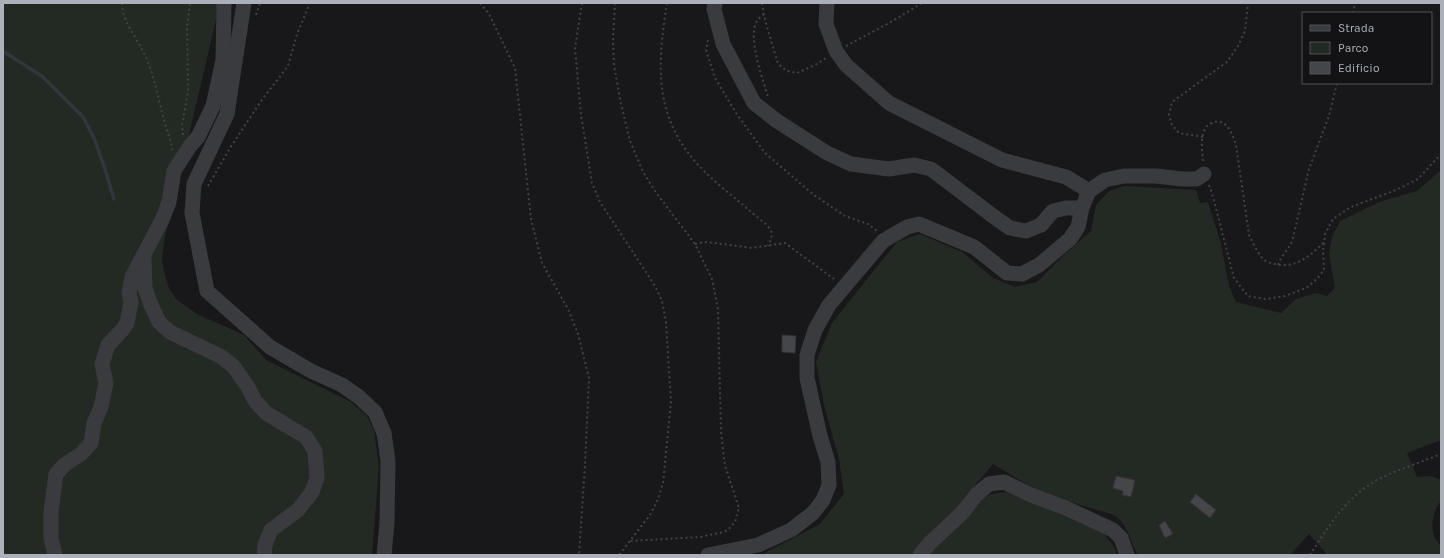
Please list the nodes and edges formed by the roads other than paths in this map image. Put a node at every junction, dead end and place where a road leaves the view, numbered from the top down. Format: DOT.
graph roads {
  1 [pos="224,3"];
  2 [pos="244,3"];
  3 [pos="715,3"];
  4 [pos="827,3"];
  5 [pos="1204,174"];
  6 [pos="1090,191"];
  7 [pos="1082,208"];
  8 [pos="144,256"];
  9 [pos="55,555"];
  10 [pos="264,555"];
  11 [pos="384,555"];
  12 [pos="708,555"];
  13 [pos="920,555"];
  14 [pos="1127,555"];
  1 -- 8 [label="street"];
  2 -- 11 [label="street"];
  3 -- 7 [label="street"];
  4 -- 6 [label="street"];
  5 -- 6 [label="street"];
  6 -- 7 [label="street"];
  7 -- 12 [label="street"];
  8 -- 9 [label="street"];
  8 -- 10 [label="street"];
  13 -- 14 [label="street"];
}
